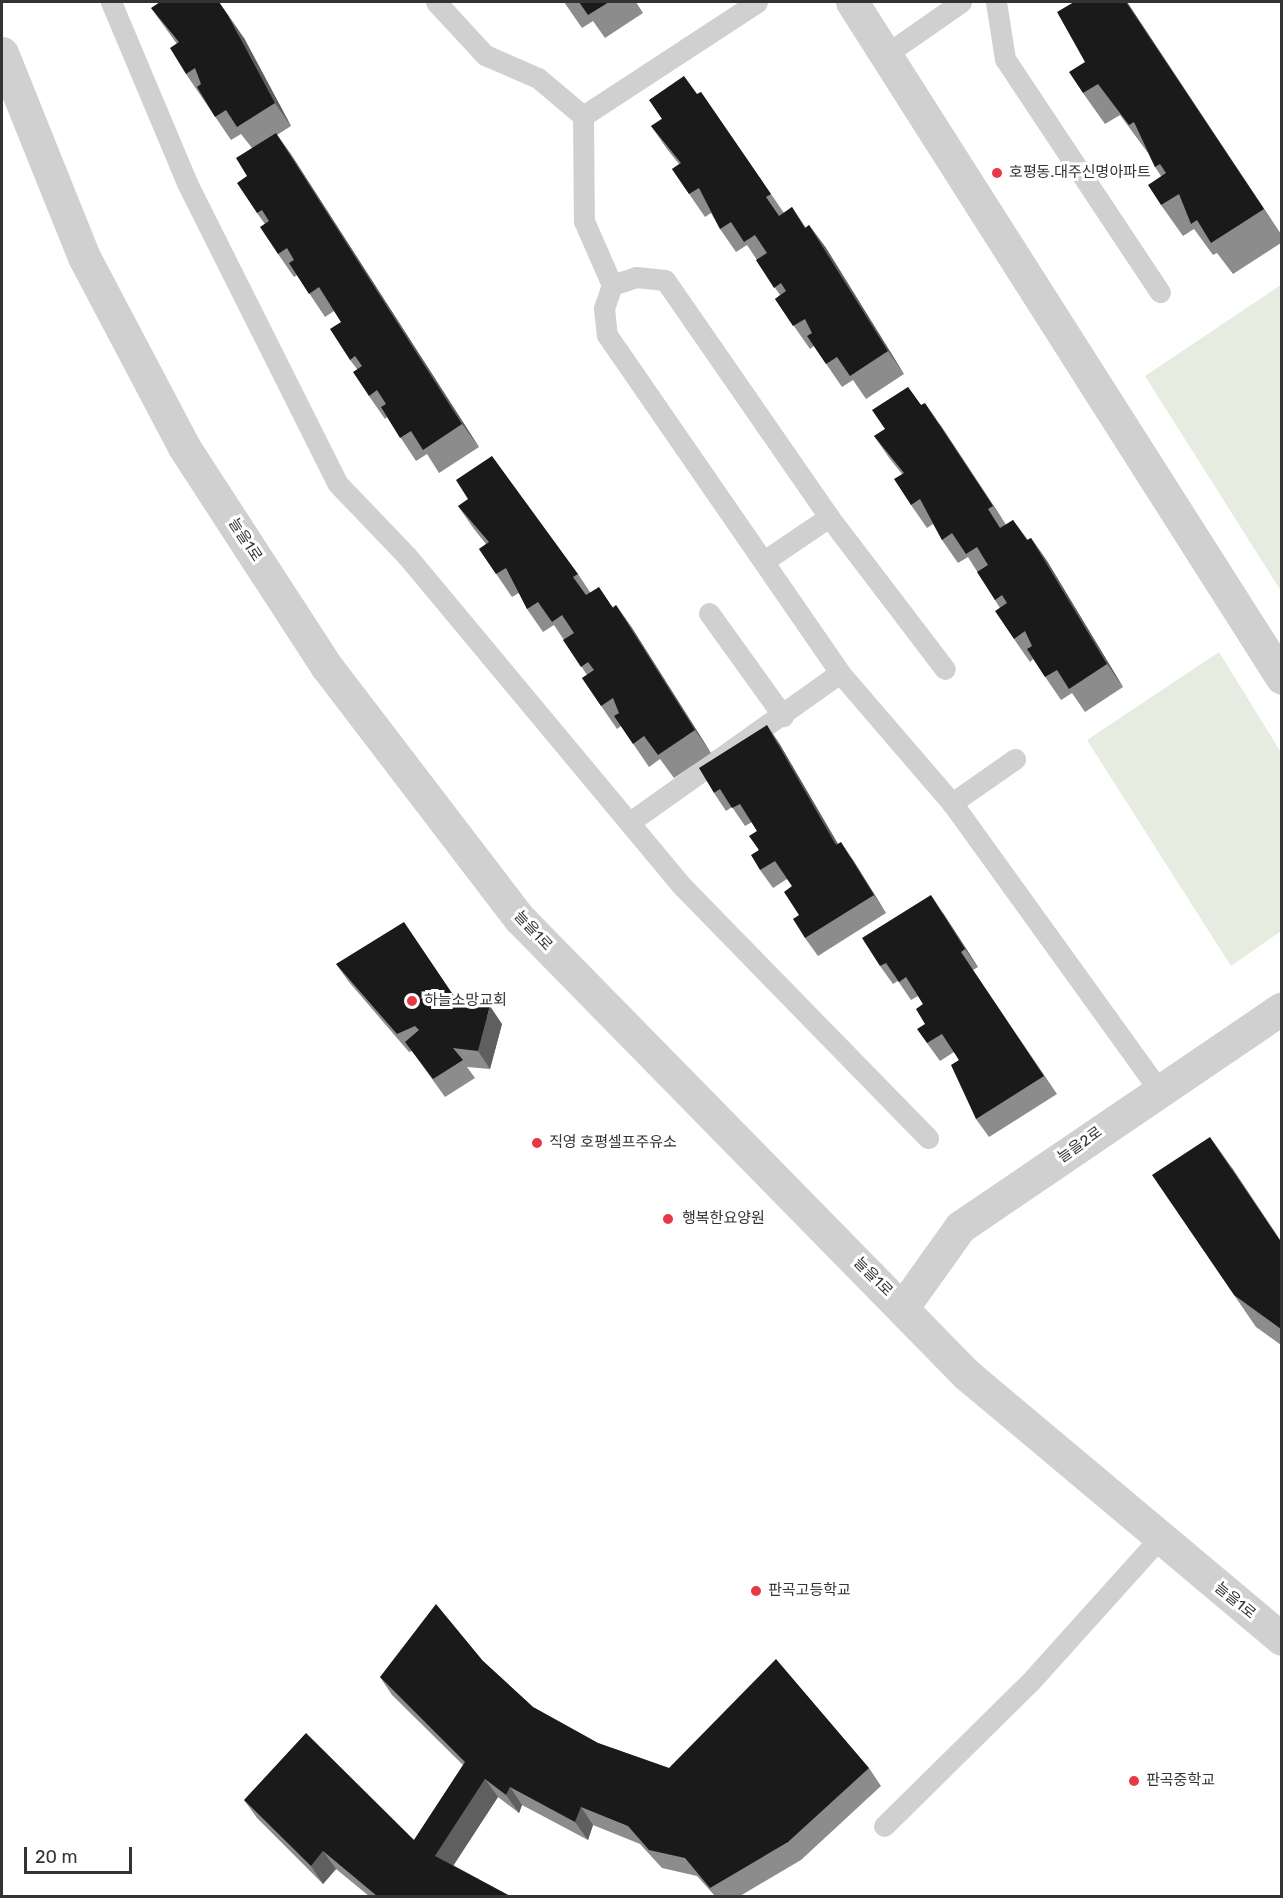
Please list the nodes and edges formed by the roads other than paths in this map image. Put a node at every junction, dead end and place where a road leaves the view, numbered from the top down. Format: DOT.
graph roads {
  1 [pos="111,2"];
  2 [pos="436,2"];
  3 [pos="757,2"];
  4 [pos="852,2"];
  5 [pos="961,2"];
  6 [pos="996,2"];
  7 [pos="2,53"];
  8 [pos="888,53"];
  9 [pos="583,116"];
  10 [pos="612,285"];
  11 [pos="1160,292"];
  12 [pos="829,517"];
  13 [pos="764,561"];
  14 [pos="709,613"];
  15 [pos="945,669"];
  16 [pos="840,673"];
  17 [pos="1281,678"];
  18 [pos="783,716"];
  19 [pos="1015,759"];
  20 [pos="952,804"];
  21 [pos="630,822"];
  22 [pos="1281,1008"];
  23 [pos="1159,1090"];
  24 [pos="928,1138"];
  25 [pos="903,1307"];
  26 [pos="1159,1539"];
  27 [pos="1281,1639"];
  28 [pos="884,1826"];
  1 -- 21 [label="lane"];
  2 -- 9 [label="lane"];
  3 -- 9 [label="lane"];
  4 -- 8 [label="street"];
  5 -- 8 [label="lane"];
  6 -- 11 [label="lane"];
  7 -- 25 [label="street, 늘을1로"];
  8 -- 17 [label="street"];
  9 -- 10 [label="lane"];
  10 -- 12 [label="lane"];
  10 -- 13 [label="lane"];
  12 -- 13 [label="lane"];
  12 -- 15 [label="lane"];
  13 -- 16 [label="lane"];
  14 -- 18 [label="lane"];
  16 -- 18 [label="lane"];
  16 -- 20 [label="lane"];
  18 -- 21 [label="lane"];
  19 -- 20 [label="lane"];
  20 -- 23 [label="lane"];
  21 -- 24 [label="lane"];
  22 -- 23 [label="street, 늘을2로"];
  23 -- 25 [label="street, 늘을2로"];
  25 -- 26 [label="street, 늘을1로"];
  26 -- 27 [label="street, 늘을1로"];
  26 -- 28 [label="lane"];
}
